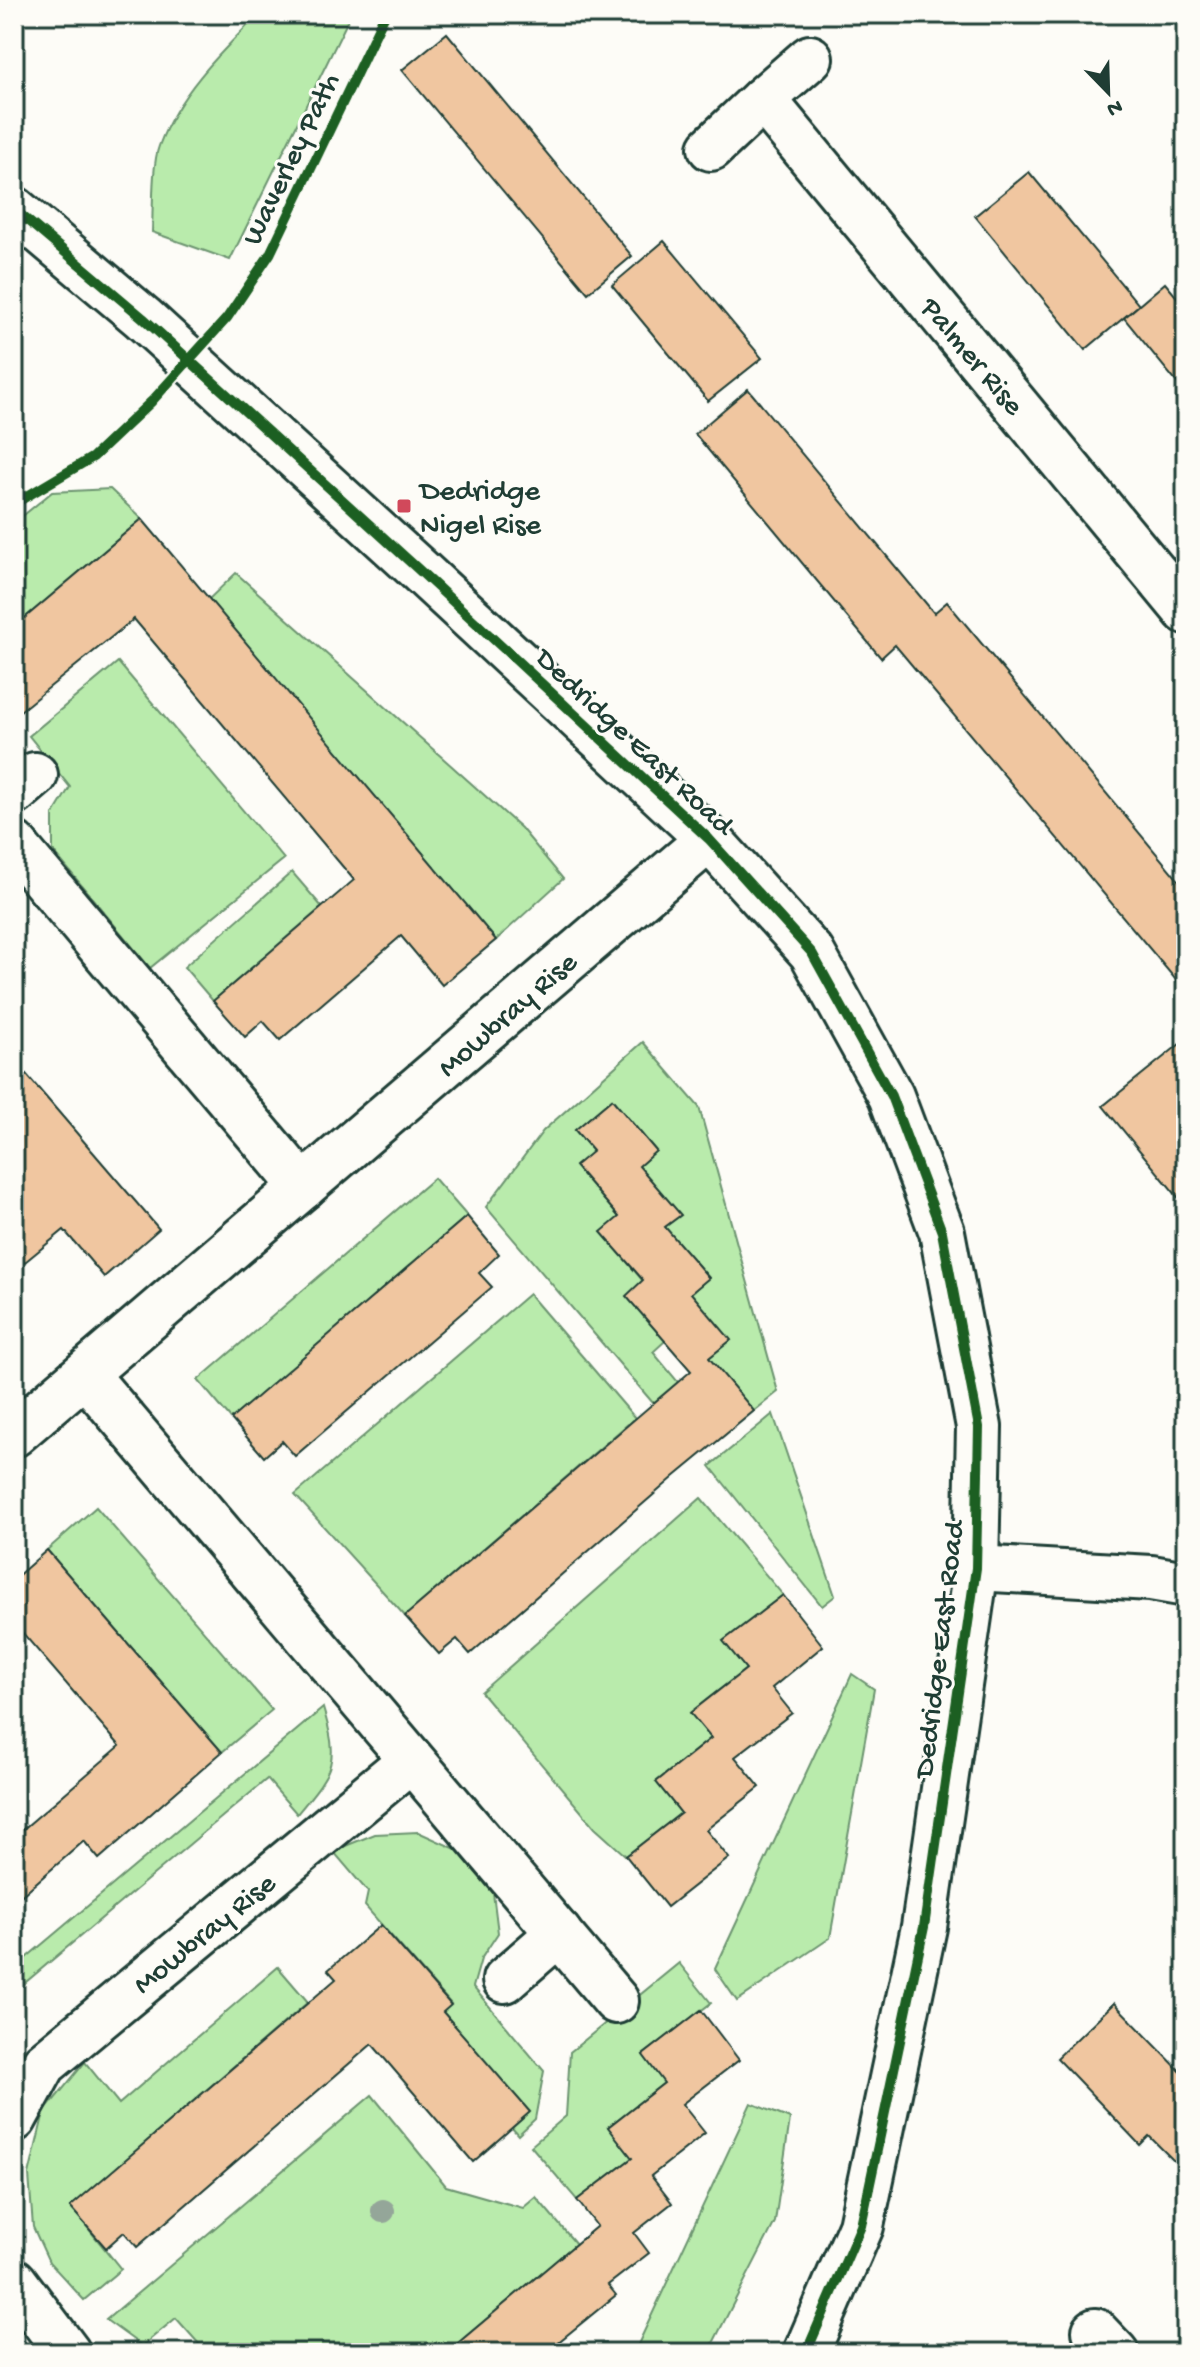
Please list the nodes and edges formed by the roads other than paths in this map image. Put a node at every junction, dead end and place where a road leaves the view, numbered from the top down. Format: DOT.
graph roads {
  1 [pos="810,58"];
  2 [pos="763,99"];
  3 [pos="711,148"];
  4 [pos="14,209"];
  5 [pos="1186,611"];
  6 [pos="709,839"];
  7 [pos="14,844"];
  8 [pos="303,1187"];
  9 [pos="85,1374"];
  10 [pos="14,1434"];
  11 [pos="976,1568"];
  12 [pos="1186,1584"];
  13 [pos="411,1760"];
  14 [pos="559,1933"];
  15 [pos="505,1980"];
  16 [pos="616,2001"];
  17 [pos="14,2119"];
  18 [pos="14,2281"];
  19 [pos="68,2353"];
  20 [pos="806,2353"];
  1 -- 2 [label="street"];
  2 -- 3 [label="street"];
  2 -- 5 [label="street, Palmer Rise"];
  4 -- 6 [label="street, Dedridge East Road"];
  6 -- 8 [label="street, Mowbray Rise"];
  6 -- 11 [label="street, Dedridge East Road"];
  7 -- 8 [label="street"];
  8 -- 9 [label="street, Mowbray Rise"];
  9 -- 10 [label="street, Mowbray Rise"];
  9 -- 13 [label="street"];
  11 -- 12 [label="street"];
  11 -- 20 [label="street, Dedridge East Road"];
  13 -- 14 [label="street"];
  13 -- 17 [label="street, Mowbray Rise"];
  14 -- 15 [label="street"];
  14 -- 16 [label="street"];
  18 -- 19 [label="street"];
}
